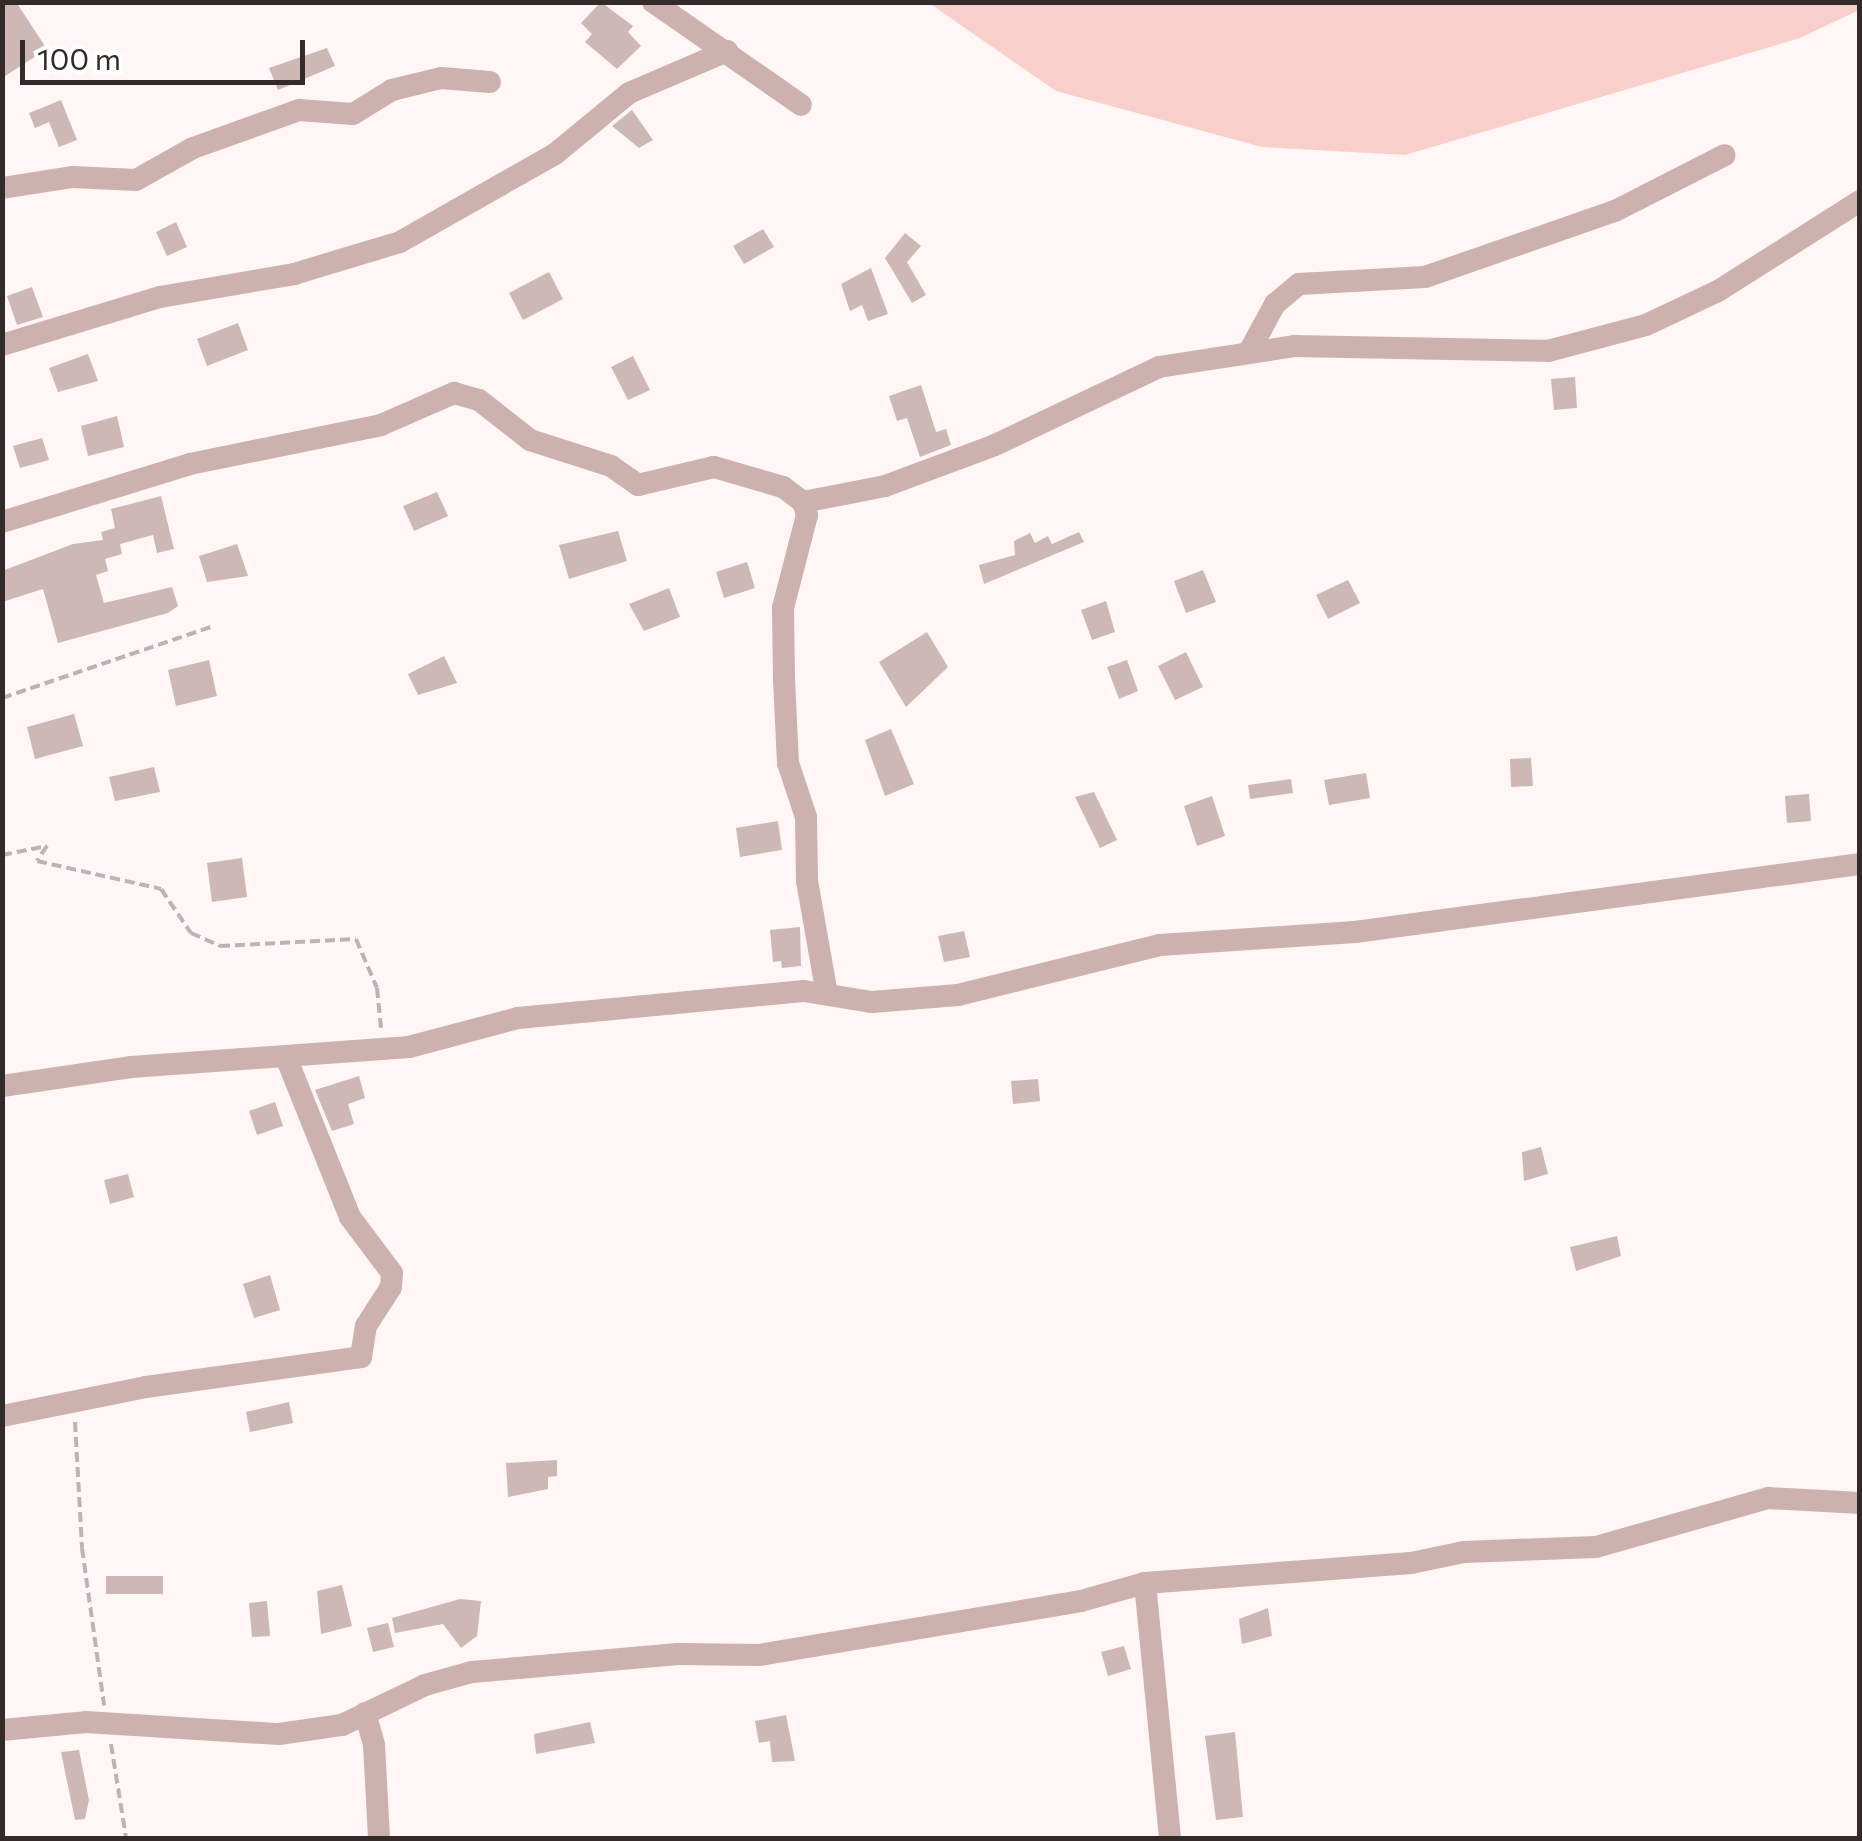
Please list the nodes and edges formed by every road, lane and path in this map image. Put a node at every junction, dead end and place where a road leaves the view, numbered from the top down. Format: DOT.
graph roads {
  1 [pos="652,2"];
  2 [pos="726,51"];
  3 [pos="490,82"];
  4 [pos="801,105"];
  5 [pos="1725,155"];
  6 [pos="2,188"];
  7 [pos="1860,200"];
  8 [pos="2,345"];
  9 [pos="1249,352"];
  10 [pos="803,502"];
  11 [pos="2,522"];
  12 [pos="214,626"];
  13 [pos="2,698"];
  14 [pos="2,855"];
  15 [pos="1860,864"];
  16 [pos="827,994"];
  17 [pos="382,1048"];
  18 [pos="286,1057"];
  19 [pos="2,1086"];
  20 [pos="78,1402"];
  21 [pos="2,1416"];
  22 [pos="1860,1503"];
  23 [pos="1145,1583"];
  24 [pos="365,1713"];
  25 [pos="106,1722"];
  26 [pos="2,1730"];
  27 [pos="126,1838"];
  28 [pos="379,1838"];
  29 [pos="1170,1838"];
  1 -- 2 [label="street"];
  2 -- 4 [label="street"];
  2 -- 8 [label="street"];
  3 -- 6 [label="street"];
  5 -- 9 [label="street"];
  7 -- 9 [label="street"];
  9 -- 10 [label="street"];
  10 -- 11 [label="street"];
  10 -- 16 [label="street"];
  12 -- 13 [label="path"];
  14 -- 17 [label="path"];
  15 -- 16 [label="street"];
  16 -- 17 [label="street"];
  17 -- 18 [label="street"];
  18 -- 19 [label="street"];
  18 -- 20 [label="street"];
  20 -- 21 [label="street"];
  20 -- 25 [label="path"];
  22 -- 23 [label="street"];
  23 -- 24 [label="street"];
  23 -- 29 [label="street"];
  24 -- 25 [label="street"];
  24 -- 28 [label="street"];
  25 -- 26 [label="street"];
  25 -- 27 [label="path"];
}
